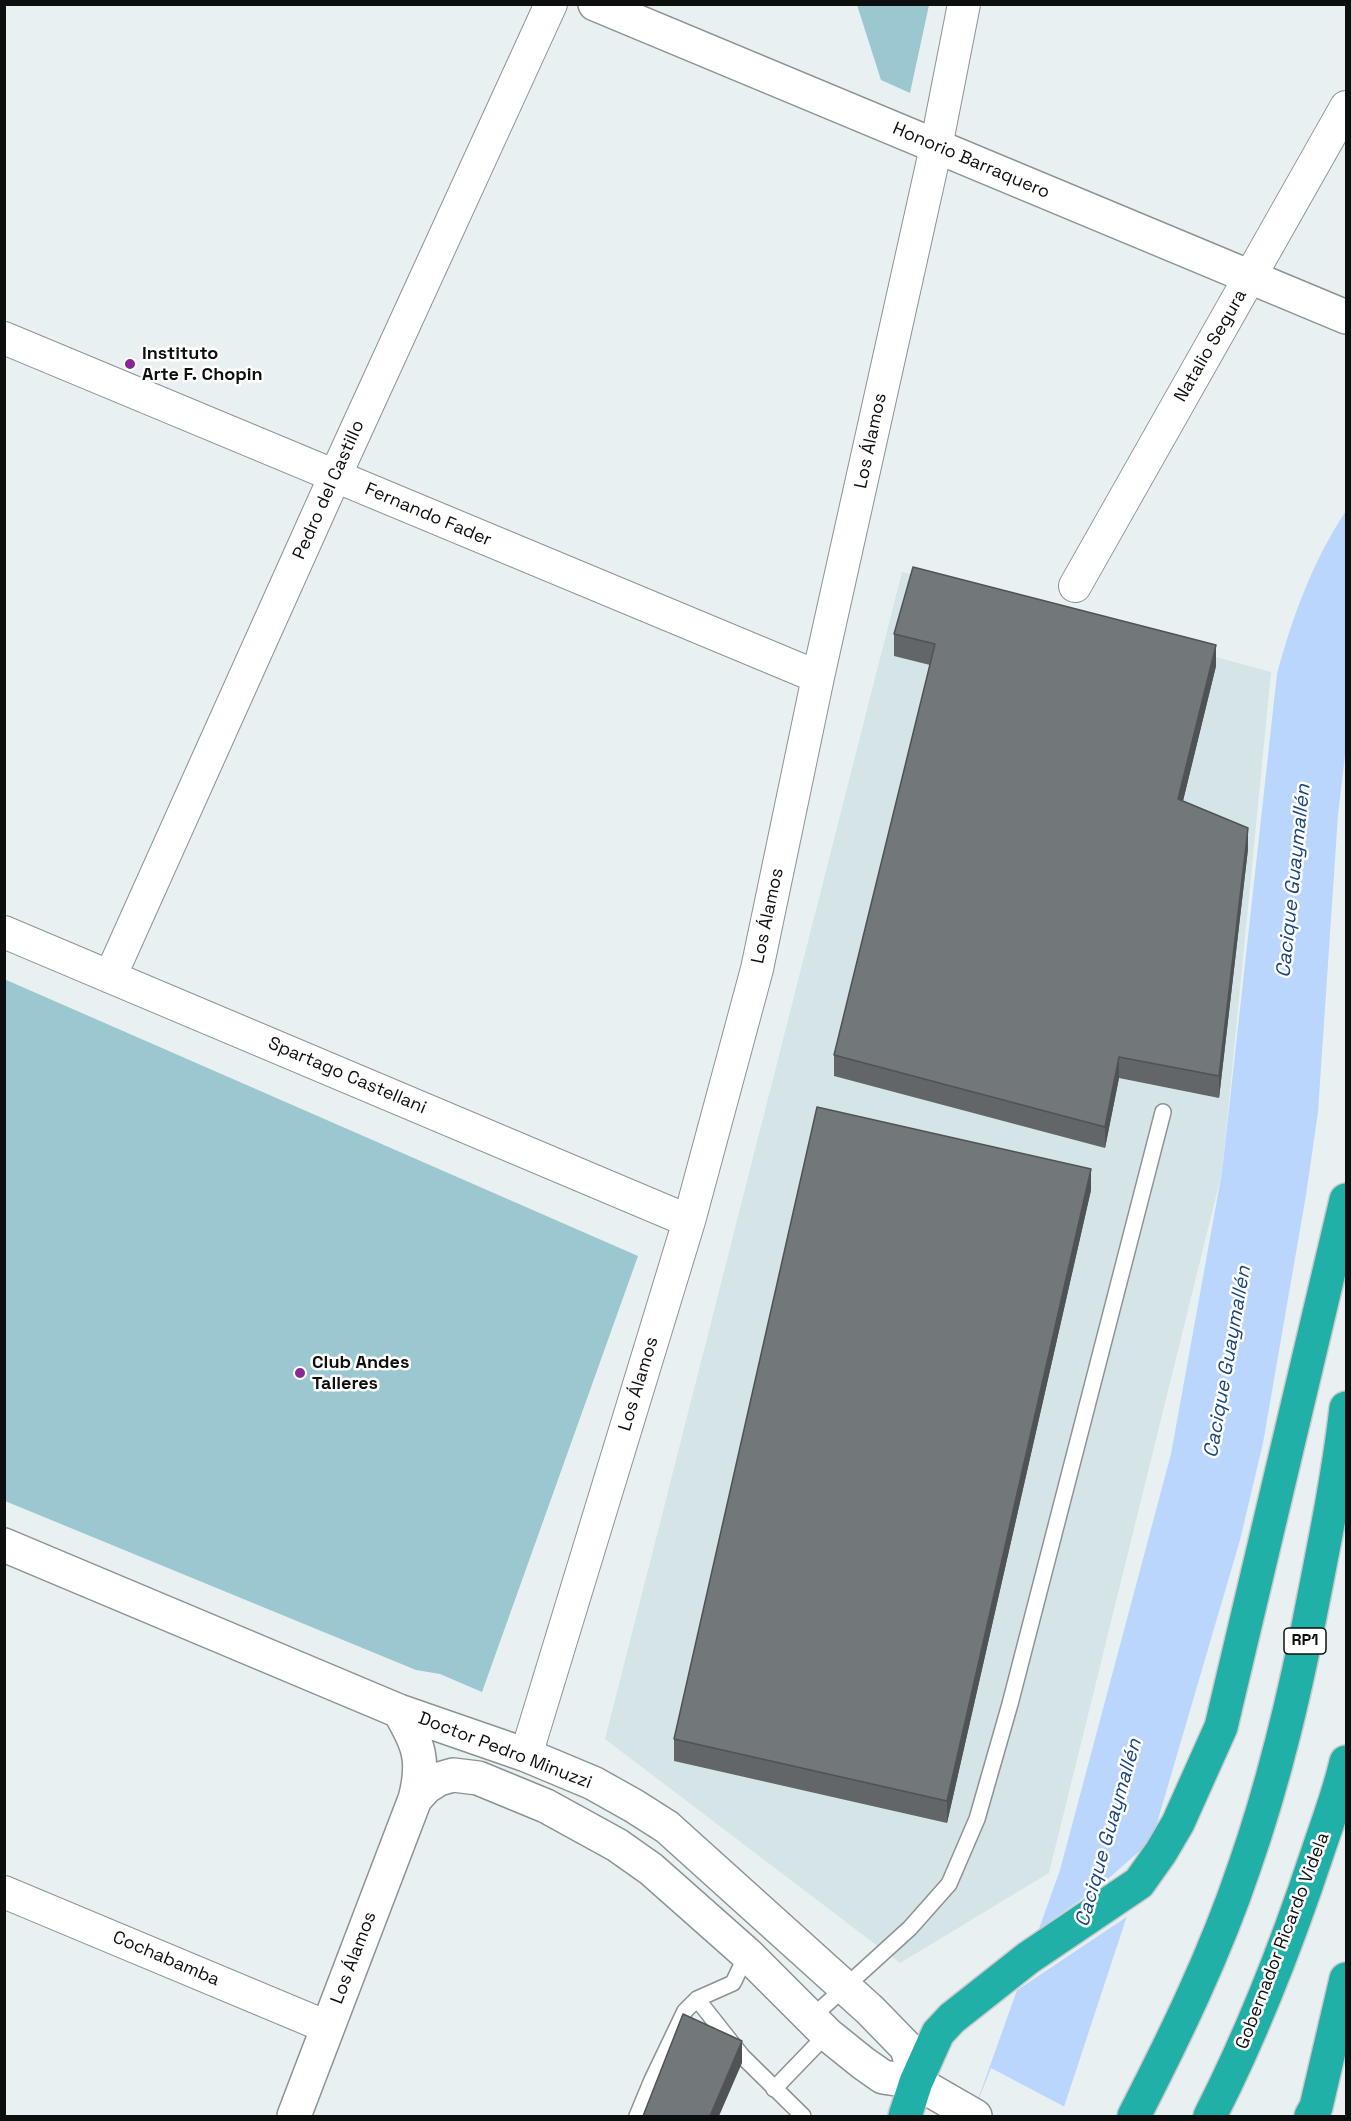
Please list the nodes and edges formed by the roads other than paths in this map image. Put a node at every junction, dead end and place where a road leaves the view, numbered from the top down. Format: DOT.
graph roads {
  1 [pos="551,4"];
  2 [pos="595,4"];
  3 [pos="964,4"];
  4 [pos="1347,107"];
  5 [pos="936,147"];
  6 [pos="1250,277"];
  7 [pos="1347,317"];
  8 [pos="4,338"];
  9 [pos="335,476"];
  10 [pos="1075,586"];
  11 [pos="818,677"];
  12 [pos="4,932"];
  13 [pos="110,977"];
  14 [pos="1163,1112"];
  15 [pos="1347,1200"];
  16 [pos="689,1221"];
  17 [pos="1347,1408"];
  18 [pos="4,1545"];
  19 [pos="399,1711"];
  20 [pos="526,1755"];
  21 [pos="1347,1762"];
  22 [pos="466,1775"];
  23 [pos="415,1799"];
  24 [pos="546,1806"];
  25 [pos="4,1893"];
  26 [pos="747,1954"];
  27 [pos="1347,1979"];
  28 [pos="844,1988"];
  29 [pos="698,2000"];
  30 [pos="327,2026"];
  31 [pos="819,2026"];
  32 [pos="916,2082"];
  33 [pos="774,2089"];
  34 [pos="294,2116"];
  35 [pos="637,2116"];
  36 [pos="803,2116"];
  37 [pos="904,2116"];
  38 [pos="974,2116"];
  39 [pos="1134,2116"];
  40 [pos="1209,2116"];
  41 [pos="1311,2116"];
  1 -- 9 [label="street, Pedro del Castillo"];
  2 -- 5 [label="street, Honorio Barraquero"];
  3 -- 5 [label="street, Los Álamos"];
  4 -- 6 [label="street, Natalio Segura"];
  5 -- 6 [label="street, Honorio Barraquero"];
  5 -- 11 [label="street, Los Álamos"];
  6 -- 7 [label="street, Honorio Barraquero"];
  6 -- 10 [label="street, Natalio Segura"];
  8 -- 9 [label="street, Fernando Fader"];
  9 -- 11 [label="street, Fernando Fader"];
  9 -- 13 [label="street, Pedro del Castillo"];
  11 -- 16 [label="street, Los Álamos"];
  12 -- 13 [label="street, Spartago Castellani"];
  13 -- 16 [label="street, Spartago Castellani"];
  14 -- 28 [label="lane"];
  15 -- 32 [label="highway"];
  16 -- 20 [label="street, Los Álamos"];
  17 -- 39 [label="highway, RP1"];
  18 -- 19 [label="street, Doctor Pedro Minuzzi"];
  19 -- 20 [label="street, Doctor Pedro Minuzzi"];
  19 -- 23 [label="street, Los Álamos"];
  20 -- 24 [label="street, Los Álamos"];
  20 -- 28 [label="street, Doctor Pedro Minuzzi"];
  21 -- 40 [label="highway, Gobernador Ricardo Videla"];
  22 -- 23 [label="street, Los Álamos"];
  22 -- 24 [label="street, Doctor Pedro Minuzzi"];
  23 -- 30 [label="street, Los Álamos"];
  24 -- 26 [label="street, Doctor Pedro Minuzzi"];
  25 -- 30 [label="street, Cochabamba"];
  26 -- 29 [label="lane"];
  26 -- 31 [label="street, Doctor Pedro Minuzzi"];
  27 -- 41 [label="highway"];
  28 -- 31 [label="lane"];
  28 -- 32 [label="street, Doctor Pedro Minuzzi"];
  29 -- 33 [label="lane"];
  29 -- 35 [label="lane"];
  30 -- 34 [label="street, Los Álamos"];
  31 -- 32 [label="street, Doctor Pedro Minuzzi"];
  31 -- 33 [label="lane"];
  32 -- 37 [label="highway"];
  32 -- 38 [label="street, Doctor Pedro Minuzzi"];
  33 -- 36 [label="lane"];
}
